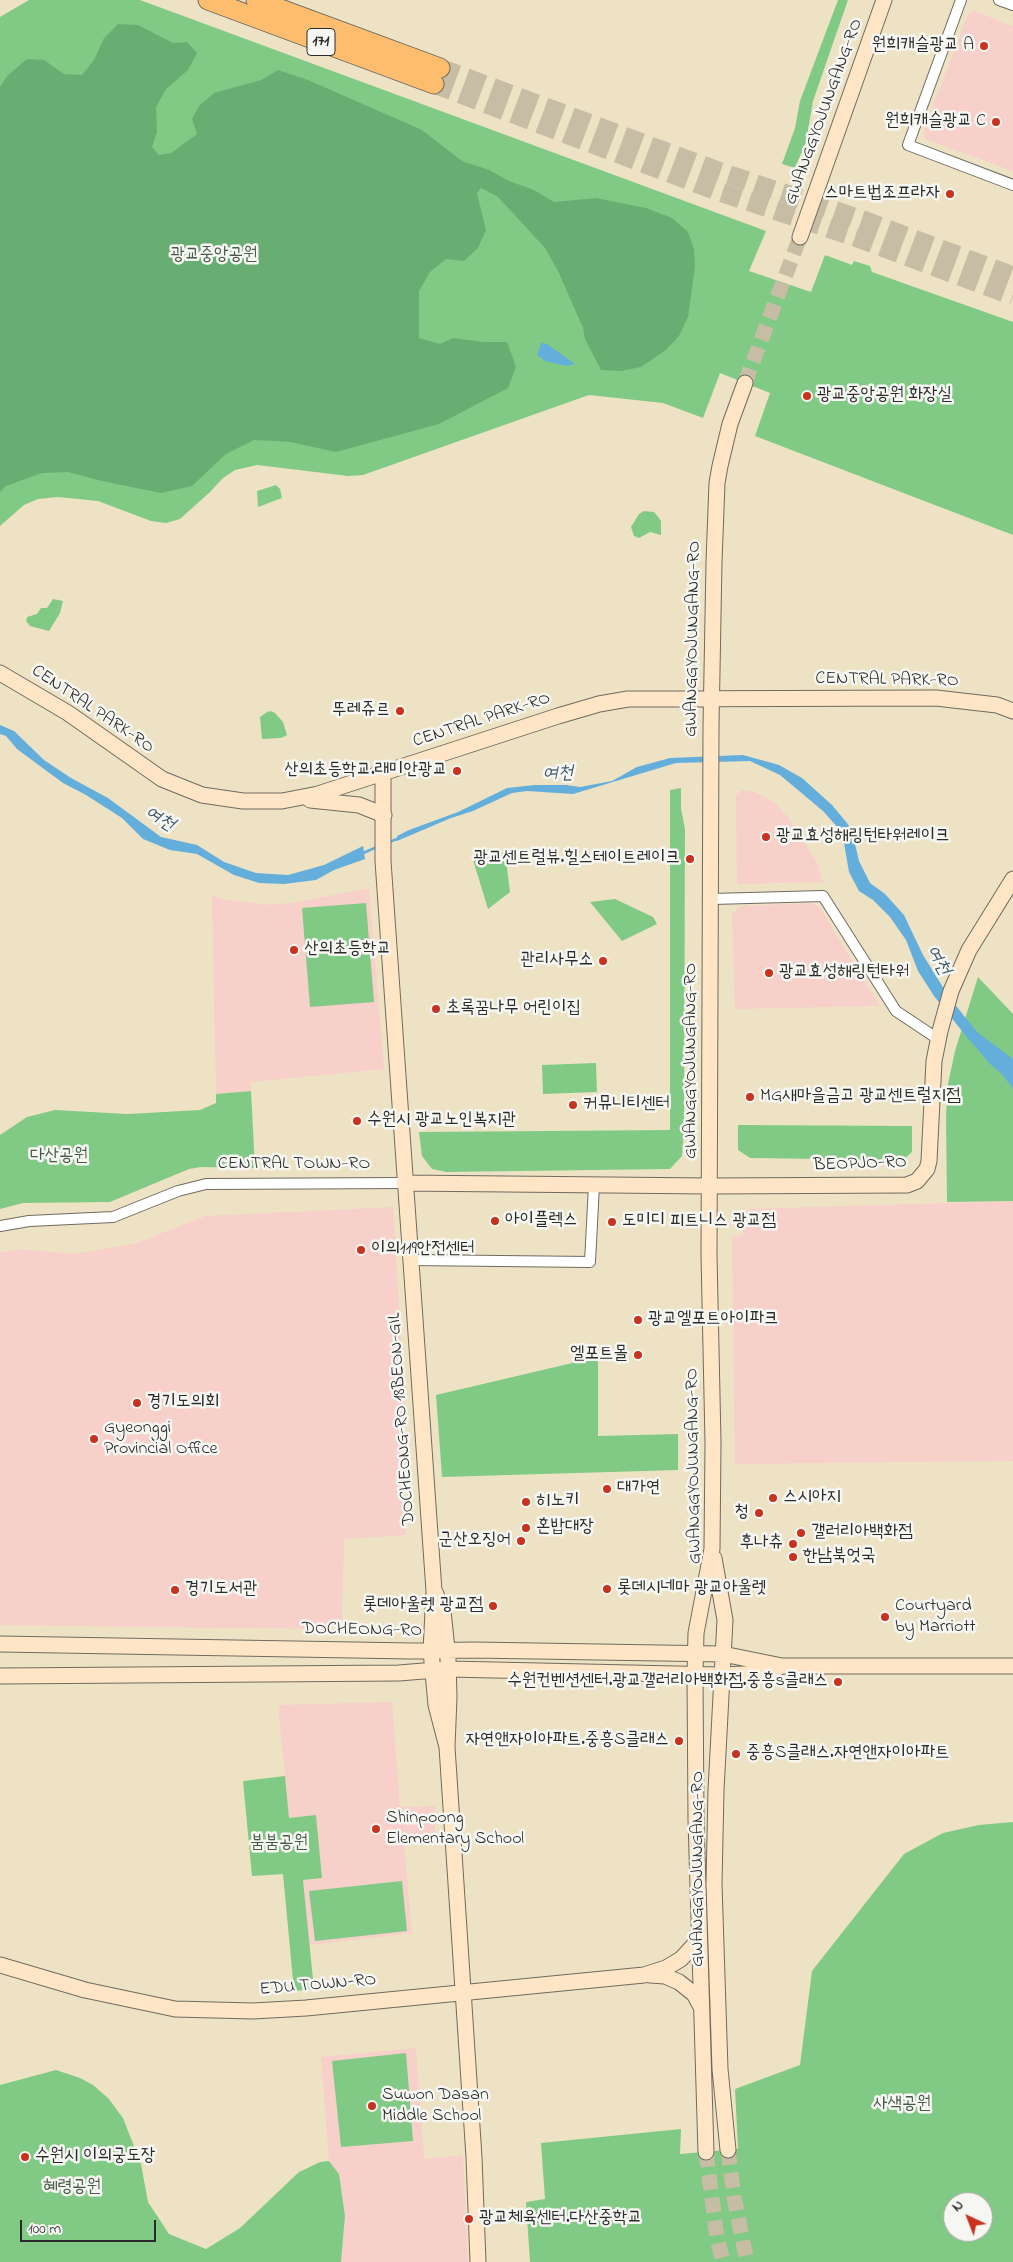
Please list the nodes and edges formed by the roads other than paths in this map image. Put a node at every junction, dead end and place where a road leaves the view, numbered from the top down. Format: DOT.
graph roads {
  1 [pos="208,0"];
  2 [pos="256,0"];
  3 [pos="884,0"];
  4 [pos="961,0"];
  5 [pos="999,0"];
  6 [pos="1013,5"];
  7 [pos="1013,185"];
  8 [pos="800,238"];
  9 [pos="745,383"];
  10 [pos="0,673"];
  11 [pos="713,699"];
  12 [pos="1013,711"];
  13 [pos="384,773"];
  14 [pos="296,799"];
  15 [pos="384,816"];
  16 [pos="1013,879"];
  17 [pos="712,900"];
  18 [pos="939,1035"];
  19 [pos="404,1183"];
  20 [pos="594,1185"];
  21 [pos="710,1186"];
  22 [pos="0,1226"];
  23 [pos="410,1260"];
  24 [pos="712,1550"];
  25 [pos="434,1591"];
  26 [pos="0,1644"];
  27 [pos="431,1651"];
  28 [pos="447,1651"];
  29 [pos="696,1654"];
  30 [pos="723,1654"];
  31 [pos="782,1666"];
  32 [pos="1013,1666"];
  33 [pos="440,1670"];
  34 [pos="695,1675"];
  35 [pos="0,1676"];
  36 [pos="722,1676"];
  37 [pos="699,1929"];
  38 [pos="0,1965"];
  39 [pos="644,1974"];
  40 [pos="463,1992"];
  41 [pos="702,2008"];
  42 [pos="728,2150"];
  43 [pos="706,2152"];
  44 [pos="478,2262"];
  1 -- 2 [label="highway, 171"];
  3 -- 8 [label="street, GWANGGYOJUNGANG-RO"];
  4 -- 7 [label="street"];
  5 -- 6 [label="street"];
  9 -- 11 [label="street, GWANGGYOJUNGANG-RO"];
  10 -- 14 [label="street, CENTRAL PARK-RO"];
  11 -- 12 [label="street, CENTRAL PARK-RO"];
  11 -- 13 [label="street, CENTRAL PARK-RO"];
  11 -- 17 [label="street, GWANGGYOJUNGANG-RO"];
  13 -- 14 [label="street, CENTRAL PARK-RO"];
  13 -- 15 [label="street, DOCHEONG-RO 18BEON-GIL"];
  14 -- 15 [label="street"];
  15 -- 19 [label="street, DOCHEONG-RO 18BEON-GIL"];
  16 -- 18 [label="street, BEOPJO-RO"];
  17 -- 18 [label="street"];
  17 -- 21 [label="street, GWANGGYOJUNGANG-RO"];
  18 -- 21 [label="street, BEOPJO-RO"];
  19 -- 20 [label="street, CENTRAL TOWN-RO"];
  19 -- 22 [label="street, CENTRAL TOWN-RO"];
  19 -- 23 [label="street, DOCHEONG-RO 18BEON-GIL"];
  20 -- 21 [label="street, CENTRAL TOWN-RO"];
  20 -- 23 [label="street"];
  21 -- 24 [label="street, GWANGGYOJUNGANG-RO"];
  23 -- 25 [label="street, DOCHEONG-RO 18BEON-GIL"];
  24 -- 29 [label="street, GWANGGYOJUNGANG-RO"];
  24 -- 30 [label="street, GWANGGYOJUNGANG-RO"];
  25 -- 27 [label="street, DOCHEONG-RO 18BEON-GIL"];
  25 -- 28 [label="street"];
  26 -- 27 [label="street, DOCHEONG-RO"];
  27 -- 28 [label="street, DOCHEONG-RO"];
  27 -- 33 [label="street, DOCHEONG-RO 18BEON-GIL"];
  28 -- 29 [label="street, DOCHEONG-RO"];
  28 -- 33 [label="street"];
  29 -- 30 [label="street, DOCHEONG-RO"];
  29 -- 34 [label="street, GWANGGYOJUNGANG-RO"];
  30 -- 31 [label="street, DOCHEONG-RO"];
  30 -- 36 [label="street, GWANGGYOJUNGANG-RO"];
  31 -- 32 [label="street"];
  31 -- 36 [label="street"];
  33 -- 34 [label="street"];
  33 -- 35 [label="street"];
  33 -- 40 [label="street"];
  34 -- 36 [label="street"];
  34 -- 37 [label="street, GWANGGYOJUNGANG-RO"];
  36 -- 42 [label="street, GWANGGYOJUNGANG-RO"];
  37 -- 39 [label="street"];
  37 -- 41 [label="street, GWANGGYOJUNGANG-RO"];
  38 -- 40 [label="street, EDU TOWN-RO"];
  39 -- 40 [label="street, EDU TOWN-RO"];
  39 -- 41 [label="street"];
  40 -- 44 [label="street"];
  41 -- 43 [label="street, GWANGGYOJUNGANG-RO"];
}
